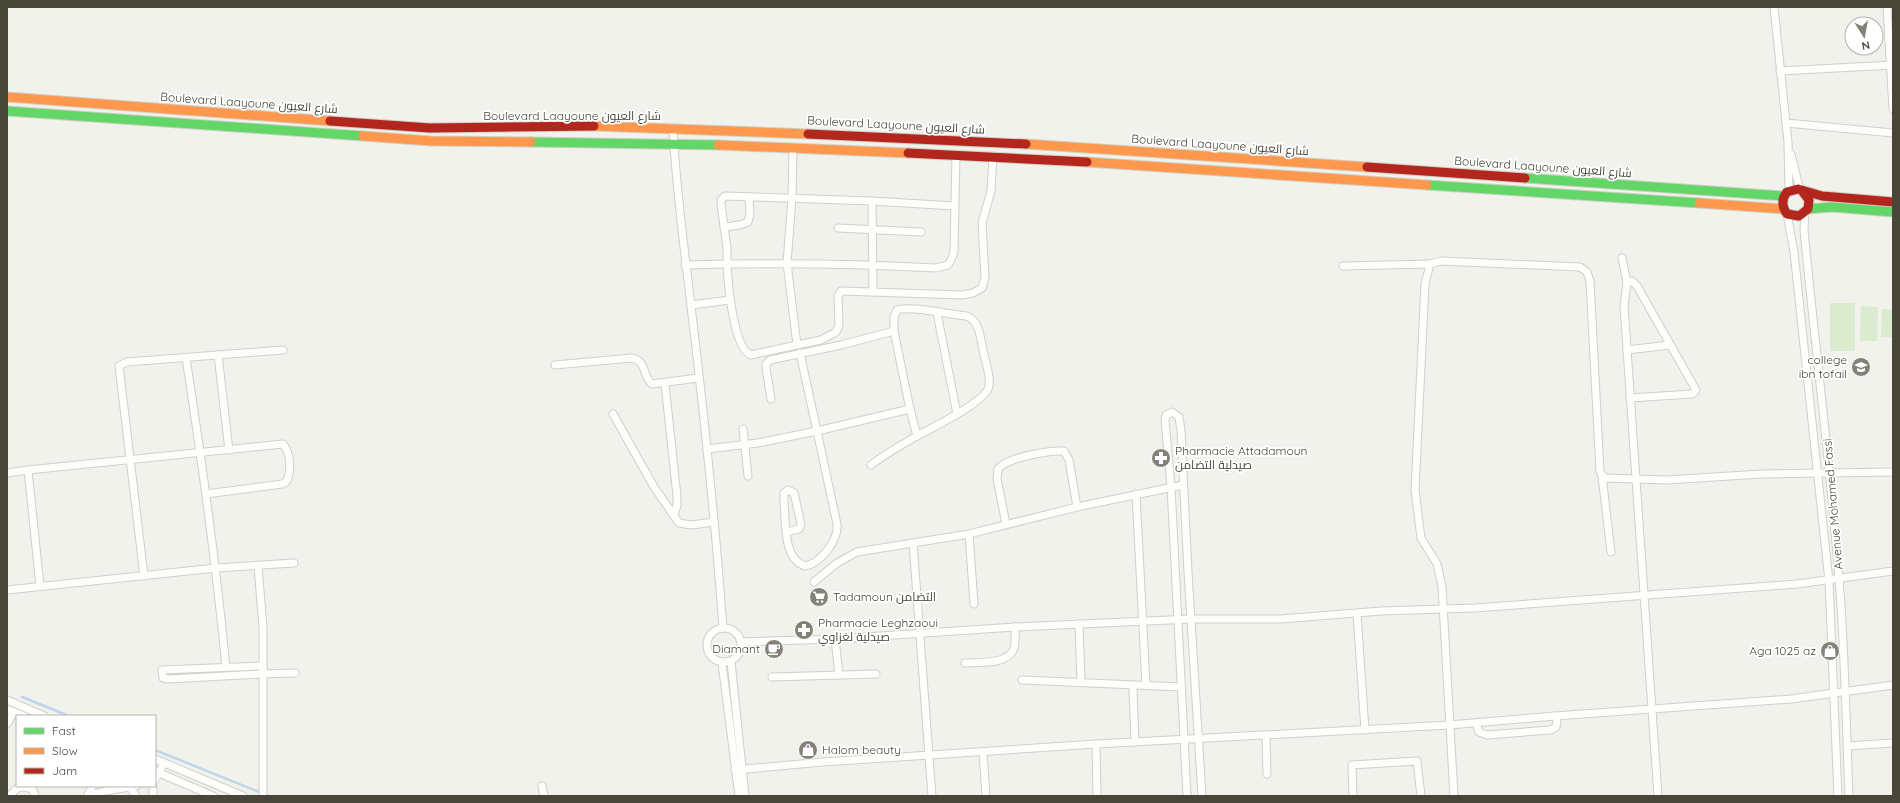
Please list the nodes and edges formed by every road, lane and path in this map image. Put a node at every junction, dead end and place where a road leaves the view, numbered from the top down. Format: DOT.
graph roads {
  1 [pos="1774,7"];
  2 [pos="1887,7"];
  3 [pos="1892,65"];
  4 [pos="1780,71"];
  5 [pos="7,97"];
  6 [pos="1893,109"];
  7 [pos="7,111"];
  8 [pos="1786,123"];
  9 [pos="673,128"];
  10 [pos="1893,133"];
  11 [pos="1788,142"];
  12 [pos="674,143"];
  13 [pos="793,148"];
  14 [pos="956,154"];
  15 [pos="993,156"];
  16 [pos="1802,191"];
  17 [pos="1786,194"];
  18 [pos="749,197"];
  19 [pos="792,198"];
  20 [pos="872,201"];
  21 [pos="1893,202"];
  22 [pos="954,206"];
  23 [pos="1785,211"];
  24 [pos="1807,211"];
  25 [pos="1893,212"];
  26 [pos="724,227"];
  27 [pos="838,228"];
  28 [pos="872,229"];
  29 [pos="921,232"];
  30 [pos="1622,258"];
  31 [pos="787,263"];
  32 [pos="727,264"];
  33 [pos="1430,264"];
  34 [pos="685,265"];
  35 [pos="873,265"];
  36 [pos="1343,266"];
  37 [pos="1627,282"];
  38 [pos="873,292"];
  39 [pos="730,300"];
  40 [pos="691,306"];
  41 [pos="937,313"];
  42 [pos="894,331"];
  43 [pos="797,345"];
  44 [pos="1670,345"];
  45 [pos="283,350"];
  46 [pos="1627,350"];
  47 [pos="800,353"];
  48 [pos="218,355"];
  49 [pos="186,358"];
  50 [pos="555,365"];
  51 [pos="698,378"];
  52 [pos="665,384"];
  53 [pos="1630,398"];
  54 [pos="771,399"];
  55 [pos="910,409"];
  56 [pos="613,414"];
  57 [pos="957,414"];
  58 [pos="743,429"];
  59 [pos="816,431"];
  60 [pos="917,436"];
  61 [pos="744,445"];
  62 [pos="707,449"];
  63 [pos="229,450"];
  64 [pos="201,454"];
  65 [pos="130,460"];
  66 [pos="871,465"];
  67 [pos="28,470"];
  68 [pos="7,472"];
  69 [pos="1893,472"];
  70 [pos="1817,473"];
  71 [pos="1830,473"];
  72 [pos="748,476"];
  73 [pos="1602,476"];
  74 [pos="1636,480"];
  75 [pos="1183,485"];
  76 [pos="1171,487"];
  77 [pos="206,494"];
  78 [pos="1136,494"];
  79 [pos="1077,507"];
  80 [pos="674,515"];
  81 [pos="714,522"];
  82 [pos="1006,524"];
  83 [pos="787,532"];
  84 [pos="969,534"];
  85 [pos="913,543"];
  86 [pos="1611,552"];
  87 [pos="294,564"];
  88 [pos="258,566"];
  89 [pos="216,568"];
  90 [pos="1893,571"];
  91 [pos="1175,572"];
  92 [pos="1188,572"];
  93 [pos="144,576"];
  94 [pos="1839,579"];
  95 [pos="1829,580"];
  96 [pos="814,582"];
  97 [pos="40,586"];
  98 [pos="7,590"];
  99 [pos="1644,595"];
  100 [pos="974,604"];
  101 [pos="1442,609"];
  102 [pos="1357,614"];
  103 [pos="1191,619"];
  104 [pos="1177,620"];
  105 [pos="1142,621"];
  106 [pos="1079,624"];
  107 [pos="1015,627"];
  108 [pos="723,628"];
  109 [pos="921,633"];
  110 [pos="835,639"];
  111 [pos="742,642"];
  112 [pos="731,662"];
  113 [pos="722,663"];
  114 [pos="966,663"];
  115 [pos="263,666"];
  116 [pos="226,667"];
  117 [pos="294,673"];
  118 [pos="263,674"];
  119 [pos="876,674"];
  120 [pos="839,675"];
  121 [pos="772,677"];
  122 [pos="1022,680"];
  123 [pos="1081,682"];
  124 [pos="1893,685"];
  125 [pos="1146,686"];
  126 [pos="1182,687"];
  127 [pos="1133,690"];
  128 [pos="1845,691"];
  129 [pos="1834,693"];
  130 [pos="7,700"];
  131 [pos="1653,708"];
  132 [pos="11,710"];
  133 [pos="22,715"];
  134 [pos="42,715"];
  135 [pos="1555,716"];
  136 [pos="1476,723"];
  137 [pos="7,724"];
  138 [pos="1449,725"];
  139 [pos="1365,730"];
  140 [pos="1266,736"];
  141 [pos="1198,738"];
  142 [pos="1185,739"];
  143 [pos="1135,742"];
  144 [pos="1893,742"];
  145 [pos="1096,744"];
  146 [pos="1847,746"];
  147 [pos="983,752"];
  148 [pos="929,756"];
  149 [pos="156,759"];
  150 [pos="164,763"];
  151 [pos="739,769"];
  152 [pos="158,772"];
  153 [pos="1268,774"];
  154 [pos="542,786"];
  155 [pos="22,787"];
  156 [pos="26,787"];
  157 [pos="92,787"];
  158 [pos="125,787"];
  159 [pos="10,796"];
  160 [pos="35,796"];
  161 [pos="87,796"];
  162 [pos="213,796"];
  163 [pos="243,796"];
  164 [pos="264,796"];
  165 [pos="544,796"];
  166 [pos="739,796"];
  167 [pos="745,796"];
  168 [pos="932,796"];
  169 [pos="986,796"];
  170 [pos="1097,796"];
  171 [pos="1187,796"];
  172 [pos="1202,796"];
  173 [pos="1353,796"];
  174 [pos="1421,796"];
  175 [pos="1454,796"];
  176 [pos="1658,796"];
  177 [pos="1838,796"];
  178 [pos="1849,796"];
  1 -- 4 [label="street"];
  2 -- 3 [label="street"];
  3 -- 4 [label="street"];
  3 -- 6 [label="street"];
  4 -- 8 [label="street"];
  5 -- 9 [label="street, Boulevard Laayoune شارع العيون"];
  7 -- 12 [label="street, Boulevard Laayoune شارع العيون"];
  8 -- 10 [label="street"];
  8 -- 11 [label="street"];
  9 -- 12 [label="street"];
  9 -- 17 [label="street, Boulevard Laayoune شارع العيون"];
  11 -- 16 [label="street"];
  11 -- 17 [label="street"];
  12 -- 13 [label="street, Boulevard Laayoune شارع العيون"];
  12 -- 34 [label="street"];
  13 -- 14 [label="street, Boulevard Laayoune شارع العيون"];
  13 -- 19 [label="street"];
  14 -- 15 [label="street, Boulevard Laayoune شارع العيون"];
  14 -- 22 [label="street"];
  15 -- 23 [label="street, Boulevard Laayoune شارع العيون"];
  15 -- 38 [label="street"];
  16 -- 17 [label="street"];
  16 -- 21 [label="street"];
  16 -- 24 [label="street"];
  17 -- 23 [label="street"];
  18 -- 19 [label="street"];
  18 -- 26 [label="street"];
  18 -- 26 [label="street"];
  19 -- 20 [label="street"];
  19 -- 31 [label="street"];
  20 -- 22 [label="street"];
  20 -- 28 [label="street"];
  22 -- 35 [label="street"];
  23 -- 24 [label="street"];
  23 -- 70 [label="street, Avenue Mohamed Fassi"];
  24 -- 25 [label="street"];
  24 -- 71 [label="street, Avenue Mohamed Fassi"];
  26 -- 32 [label="street"];
  27 -- 28 [label="street"];
  28 -- 29 [label="street"];
  28 -- 35 [label="street"];
  30 -- 37 [label="street"];
  31 -- 32 [label="street"];
  31 -- 35 [label="street"];
  31 -- 43 [label="street"];
  32 -- 34 [label="street"];
  32 -- 39 [label="street"];
  33 -- 36 [label="street"];
  33 -- 73 [label="street"];
  33 -- 101 [label="street"];
  34 -- 40 [label="street"];
  35 -- 38 [label="street"];
  37 -- 44 [label="street"];
  37 -- 46 [label="street"];
  38 -- 43 [label="street"];
  39 -- 40 [label="street"];
  39 -- 43 [label="street"];
  40 -- 51 [label="street"];
  41 -- 42 [label="street"];
  41 -- 57 [label="street"];
  41 -- 57 [label="street"];
  42 -- 47 [label="street"];
  42 -- 55 [label="street"];
  44 -- 46 [label="street"];
  44 -- 53 [label="street"];
  45 -- 48 [label="street"];
  46 -- 53 [label="street"];
  47 -- 54 [label="street"];
  47 -- 59 [label="street"];
  48 -- 49 [label="street"];
  48 -- 63 [label="street"];
  49 -- 64 [label="street"];
  49 -- 65 [label="street"];
  50 -- 52 [label="street"];
  51 -- 52 [label="street"];
  51 -- 62 [label="street"];
  52 -- 80 [label="street"];
  53 -- 74 [label="street"];
  55 -- 59 [label="street"];
  55 -- 60 [label="street"];
  56 -- 80 [label="street"];
  57 -- 60 [label="street"];
  58 -- 61 [label="street"];
  59 -- 61 [label="street"];
  59 -- 83 [label="street"];
  60 -- 66 [label="street"];
  61 -- 62 [label="street"];
  61 -- 72 [label="street"];
  62 -- 81 [label="street"];
  63 -- 64 [label="street"];
  63 -- 77 [label="street"];
  64 -- 65 [label="street"];
  64 -- 77 [label="street"];
  65 -- 67 [label="street"];
  65 -- 93 [label="street"];
  67 -- 68 [label="street"];
  67 -- 97 [label="street"];
  69 -- 71 [label="street"];
  70 -- 71 [label="street"];
  70 -- 74 [label="street"];
  70 -- 95 [label="street, Avenue Mohamed Fassi"];
  71 -- 94 [label="street, Avenue Mohamed Fassi"];
  73 -- 74 [label="street"];
  73 -- 86 [label="street"];
  74 -- 99 [label="street"];
  75 -- 76 [label="street"];
  75 -- 76 [label="street"];
  75 -- 92 [label="street"];
  76 -- 78 [label="street"];
  76 -- 91 [label="street"];
  77 -- 89 [label="street"];
  78 -- 79 [label="street"];
  78 -- 105 [label="street"];
  79 -- 82 [label="street"];
  79 -- 82 [label="street"];
  80 -- 81 [label="street"];
  81 -- 108 [label="street"];
  82 -- 84 [label="street"];
  83 -- 83 [label="street"];
  84 -- 85 [label="street"];
  84 -- 100 [label="street"];
  85 -- 96 [label="street"];
  85 -- 109 [label="street"];
  87 -- 88 [label="street"];
  88 -- 89 [label="street"];
  88 -- 115 [label="street"];
  89 -- 93 [label="street"];
  89 -- 116 [label="street"];
  90 -- 94 [label="street"];
  91 -- 92 [label="street"];
  91 -- 104 [label="street"];
  92 -- 103 [label="street"];
  93 -- 97 [label="street"];
  94 -- 95 [label="street"];
  94 -- 128 [label="street, Avenue Mohamed Fassi"];
  95 -- 99 [label="street"];
  95 -- 129 [label="street, Avenue Mohamed Fassi"];
  97 -- 98 [label="street"];
  99 -- 101 [label="street"];
  99 -- 131 [label="street"];
  101 -- 102 [label="street"];
  101 -- 138 [label="street"];
  102 -- 103 [label="street"];
  102 -- 139 [label="street"];
  103 -- 104 [label="street"];
  103 -- 141 [label="street"];
  104 -- 105 [label="street"];
  104 -- 126 [label="street"];
  105 -- 106 [label="street"];
  105 -- 125 [label="street"];
  106 -- 107 [label="street"];
  106 -- 123 [label="street"];
  107 -- 109 [label="street"];
  107 -- 114 [label="street"];
  108 -- 111 [label="street"];
  108 -- 113 [label="street"];
  109 -- 110 [label="street"];
  109 -- 148 [label="street"];
  110 -- 111 [label="street"];
  110 -- 120 [label="street"];
  111 -- 112 [label="street"];
  112 -- 113 [label="street"];
  112 -- 151 [label="street"];
  113 -- 151 [label="street"];
  115 -- 116 [label="street"];
  115 -- 118 [label="street"];
  116 -- 118 [label="street"];
  117 -- 118 [label="street"];
  118 -- 164 [label="street"];
  119 -- 120 [label="street"];
  120 -- 121 [label="street"];
  122 -- 123 [label="street"];
  123 -- 125 [label="street"];
  124 -- 128 [label="street"];
  125 -- 126 [label="street"];
  126 -- 142 [label="street"];
  127 -- 143 [label="street"];
  128 -- 129 [label="street"];
  128 -- 146 [label="street, Avenue Mohamed Fassi"];
  129 -- 131 [label="street"];
  129 -- 177 [label="street, Avenue Mohamed Fassi"];
  130 -- 134 [label="street"];
  131 -- 135 [label="street"];
  131 -- 176 [label="street"];
  132 -- 133 [label="street"];
  132 -- 137 [label="street"];
  135 -- 136 [label="street"];
  135 -- 136 [label="street"];
  136 -- 138 [label="street"];
  138 -- 139 [label="street"];
  138 -- 175 [label="street"];
  139 -- 140 [label="street"];
  140 -- 141 [label="street"];
  140 -- 153 [label="street"];
  141 -- 142 [label="street"];
  141 -- 172 [label="street"];
  142 -- 143 [label="street"];
  142 -- 171 [label="street"];
  143 -- 145 [label="street"];
  144 -- 146 [label="street"];
  145 -- 147 [label="street"];
  145 -- 170 [label="street"];
  146 -- 178 [label="street, Avenue Mohamed Fassi"];
  147 -- 148 [label="street"];
  147 -- 169 [label="street"];
  148 -- 151 [label="street"];
  148 -- 168 [label="street"];
  149 -- 150 [label="street"];
  150 -- 152 [label="street"];
  150 -- 163 [label="street"];
  151 -- 166 [label="street"];
  151 -- 167 [label="street"];
  152 -- 162 [label="street"];
  154 -- 165 [label="street"];
  155 -- 159 [label="street"];
  156 -- 160 [label="street"];
  157 -- 161 [label="street"];
  158 -- 161 [label="street"];
  173 -- 174 [label="street"];
}
